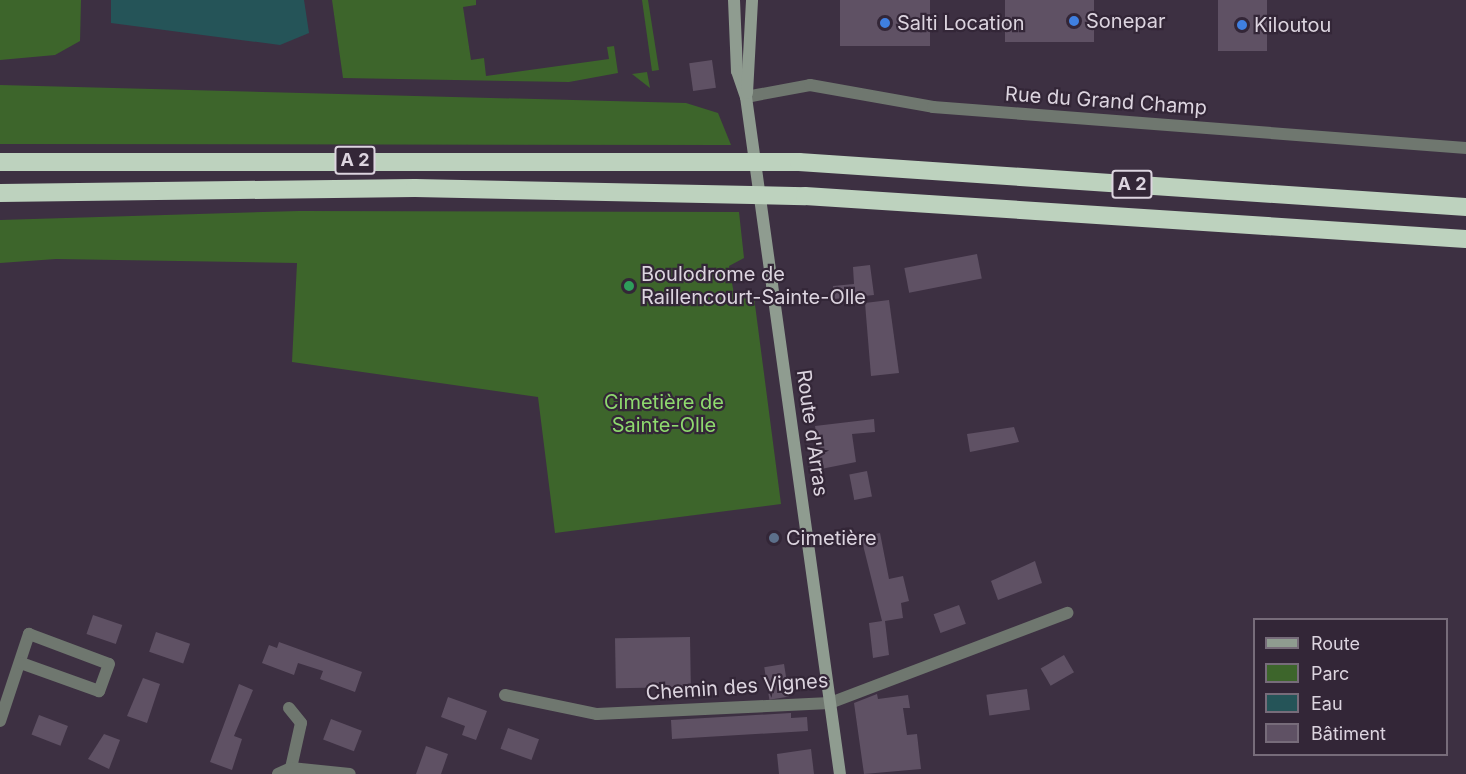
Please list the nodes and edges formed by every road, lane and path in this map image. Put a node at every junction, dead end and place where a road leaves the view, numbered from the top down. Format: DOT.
graph roads {
  1 [pos="734,0"];
  2 [pos="752,0"];
  3 [pos="746,97"];
  4 [pos="1466,148"];
  5 [pos="0,162"];
  6 [pos="0,193"];
  7 [pos="1466,207"];
  8 [pos="1466,239"];
  9 [pos="1066,613"];
  10 [pos="21,663"];
  11 [pos="505,695"];
  12 [pos="830,703"];
  13 [pos="289,708"];
  14 [pos="0,721"];
  15 [pos="291,768"];
  16 [pos="278,774"];
  17 [pos="350,774"];
  18 [pos="840,774"];
  1 -- 3 [label="main road"];
  2 -- 3 [label="main road"];
  3 -- 4 [label="street, Rue du Grand Champ"];
  3 -- 12 [label="main road, Route d'Arras"];
  5 -- 7 [label="highway, A 2"];
  6 -- 8 [label="highway, A 2"];
  9 -- 12 [label="street, Chemin des Vignes"];
  10 -- 10 [label="street"];
  10 -- 14 [label="street"];
  11 -- 12 [label="street, Chemin des Vignes"];
  12 -- 18 [label="main road, Route d'Arras"];
  13 -- 15 [label="street"];
  15 -- 16 [label="street"];
  15 -- 17 [label="street"];
}
